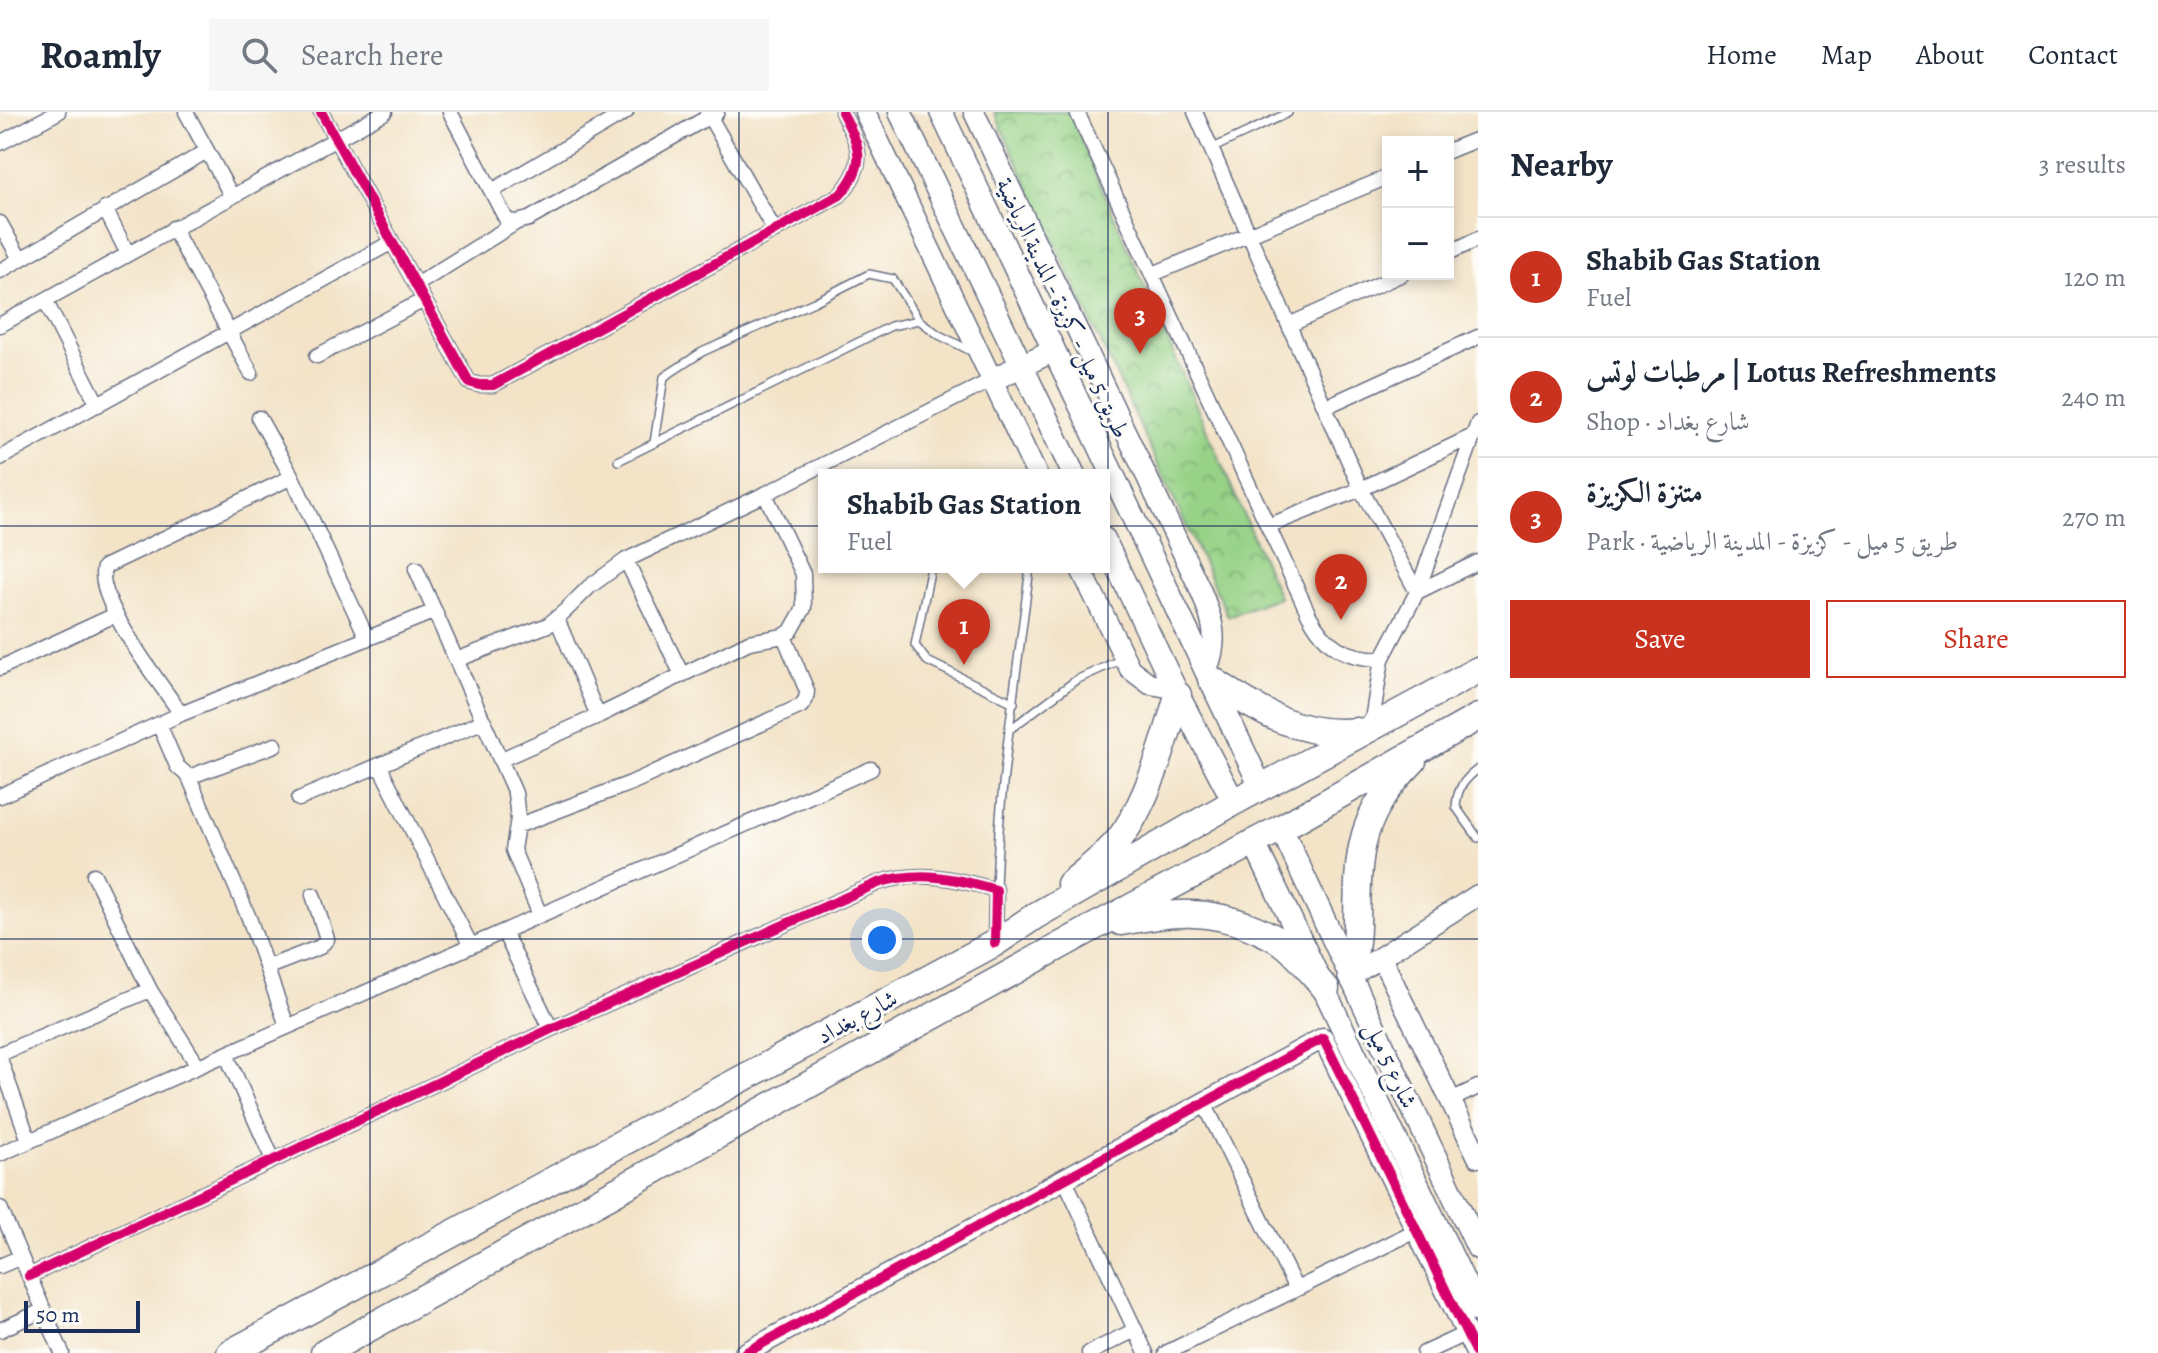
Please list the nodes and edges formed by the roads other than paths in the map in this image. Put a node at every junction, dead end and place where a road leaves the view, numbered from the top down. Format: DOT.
graph roads {
  1 [pos="58,112"];
  2 [pos="186,112"];
  3 [pos="321,112"];
  4 [pos="385,112"];
  5 [pos="450,112"];
  6 [pos="626,112"];
  7 [pos="842,112"];
  8 [pos="865,112"];
  9 [pos="900,112"];
  10 [pos="941,112"];
  11 [pos="974,112"];
  12 [pos="1077,112"];
  13 [pos="1195,112"];
  14 [pos="711,113"];
  15 [pos="1288,113"];
  16 [pos="335,139"];
  17 [pos="1478,139"];
  18 [pos="0,143"];
  19 [pos="1211,149"];
  20 [pos="1454,149"];
  21 [pos="207,151"];
  22 [pos="1382,180"];
  23 [pos="492,191"];
  24 [pos="231,195"];
  25 [pos="105,209"];
  26 [pos="517,222"];
  27 [pos="0,223"];
  28 [pos="173,228"];
  29 [pos="775,231"];
  30 [pos="1250,236"];
  31 [pos="1478,239"];
  32 [pos="392,242"];
  33 [pos="1454,250"];
  34 [pos="128,254"];
  35 [pos="20,259"];
  36 [pos="0,271"];
  37 [pos="1153,274"];
  38 [pos="1389,280"];
  39 [pos="416,285"];
  40 [pos="45,300"];
  41 [pos="424,300"];
  42 [pos="919,320"];
  43 [pos="0,325"];
  44 [pos="1289,325"];
  45 [pos="229,333"];
  46 [pos="1478,337"];
  47 [pos="1054,350"];
  48 [pos="317,356"];
  49 [pos="980,356"];
  50 [pos="1022,365"];
  51 [pos="251,373"];
  52 [pos="992,380"];
  53 [pos="98,405"];
  54 [pos="1325,407"];
  55 [pos="259,418"];
  56 [pos="1475,430"];
  57 [pos="654,443"];
  58 [pos="0,458"];
  59 [pos="618,461"];
  60 [pos="1034,469"];
  61 [pos="1071,469"];
  62 [pos="292,477"];
  63 [pos="1361,489"];
  64 [pos="765,494"];
  65 [pos="1268,526"];
  66 [pos="1110,552"];
  67 [pos="626,560"];
  68 [pos="1478,562"];
  69 [pos="416,569"];
  70 [pos="930,573"];
  71 [pos="1029,573"];
  72 [pos="1083,573"];
  73 [pos="1417,592"];
  74 [pos="435,611"];
  75 [pos="115,615"];
  76 [pos="557,619"];
  77 [pos="784,636"];
  78 [pos="367,638"];
  79 [pos="1123,659"];
  80 [pos="1382,659"];
  81 [pos="456,660"];
  82 [pos="0,668"];
  83 [pos="1478,670"];
  84 [pos="1209,674"];
  85 [pos="682,675"];
  86 [pos="1176,692"];
  87 [pos="1014,703"];
  88 [pos="181,714"];
  89 [pos="598,716"];
  90 [pos="1478,717"];
  91 [pos="484,721"];
  92 [pos="159,724"];
  93 [pos="1368,728"];
  94 [pos="1009,730"];
  95 [pos="1439,737"];
  96 [pos="275,745"];
  97 [pos="502,759"];
  98 [pos="379,765"];
  99 [pos="871,769"];
  100 [pos="1478,769"];
  101 [pos="189,777"];
  102 [pos="1261,787"];
  103 [pos="0,796"];
  104 [pos="299,799"];
  105 [pos="1234,802"];
  106 [pos="517,826"];
  107 [pos="1281,828"];
  108 [pos="1478,838"];
  109 [pos="1254,843"];
  110 [pos="94,875"];
  111 [pos="996,890"];
  112 [pos="313,895"];
  113 [pos="1478,895"];
  114 [pos="540,915"];
  115 [pos="1035,916"];
  116 [pos="1094,927"];
  117 [pos="504,932"];
  118 [pos="995,943"];
  119 [pos="471,946"];
  120 [pos="1381,957"];
  121 [pos="268,967"];
  122 [pos="1351,976"];
  123 [pos="1326,989"];
  124 [pos="150,990"];
  125 [pos="287,1026"];
  126 [pos="551,1029"];
  127 [pos="226,1054"];
  128 [pos="0,1057"];
  129 [pos="198,1066"];
  130 [pos="1478,1087"];
  131 [pos="1451,1100"];
  132 [pos="1203,1101"];
  133 [pos="29,1141"];
  134 [pos="0,1154"];
  135 [pos="1478,1157"];
  136 [pos="273,1160"];
  137 [pos="1064,1178"];
  138 [pos="0,1208"];
  139 [pos="1417,1230"];
  140 [pos="1478,1248"];
  141 [pos="21,1257"];
  142 [pos="0,1266"];
  143 [pos="29,1276"];
  144 [pos="1296,1289"];
  145 [pos="44,1310"];
  146 [pos="1478,1311"];
  147 [pos="0,1330"];
  148 [pos="1135,1330"];
  149 [pos="1467,1333"];
  150 [pos="353,1346"];
  151 [pos="62,1353"];
  152 [pos="230,1353"];
  153 [pos="324,1353"];
  154 [pos="745,1353"];
  155 [pos="1089,1353"];
  156 [pos="1146,1353"];
  157 [pos="1166,1353"];
  158 [pos="1424,1353"];
  159 [pos="1476,1353"];
  1 -- 18 [label="street"];
  2 -- 21 [label="street"];
  3 -- 16 [label="street"];
  4 -- 16 [label="street"];
  5 -- 23 [label="street"];
  6 -- 23 [label="street"];
  7 -- 29 [label="street"];
  8 -- 49 [label="street"];
  9 -- 50 [label="main road"];
  10 -- 47 [label="main road, طريق 5 ميل - كزيزة - المدينة الرياضية"];
  11 -- 84 [label="street"];
  12 -- 37 [label="street"];
  13 -- 19 [label="street"];
  14 -- 26 [label="street"];
  14 -- 29 [label="street"];
  15 -- 19 [label="lane"];
  16 -- 24 [label="street"];
  16 -- 32 [label="street"];
  17 -- 20 [label="street"];
  19 -- 30 [label="street"];
  21 -- 24 [label="street"];
  21 -- 25 [label="street"];
  22 -- 30 [label="street"];
  23 -- 26 [label="street"];
  24 -- 28 [label="street"];
  25 -- 34 [label="street"];
  25 -- 35 [label="street"];
  26 -- 39 [label="street"];
  27 -- 35 [label="street"];
  28 -- 34 [label="street"];
  28 -- 45 [label="street"];
  29 -- 41 [label="street"];
  30 -- 37 [label="street"];
  30 -- 44 [label="street"];
  31 -- 33 [label="street"];
  32 -- 39 [label="street"];
  32 -- 45 [label="street"];
  34 -- 40 [label="street"];
  35 -- 36 [label="street"];
  37 -- 65 [label="street"];
  38 -- 44 [label="street"];
  39 -- 41 [label="street"];
  40 -- 43 [label="street"];
  40 -- 53 [label="street"];
  41 -- 48 [label="street"];
  42 -- 49 [label="lane"];
  42 -- 57 [label="lane"];
  42 -- 57 [label="lane"];
  44 -- 54 [label="street"];
  45 -- 51 [label="street"];
  45 -- 53 [label="street"];
  46 -- 54 [label="street"];
  47 -- 50 [label="main road"];
  47 -- 84 [label="main road, طريق 5 ميل - كزيزة - المدينة الرياضية"];
  49 -- 52 [label="street"];
  50 -- 52 [label="main road"];
  50 -- 61 [label="main road"];
  52 -- 60 [label="street"];
  52 -- 64 [label="street"];
  53 -- 58 [label="street"];
  54 -- 63 [label="street"];
  55 -- 62 [label="street"];
  56 -- 63 [label="street"];
  56 -- 73 [label="street"];
  57 -- 59 [label="lane"];
  62 -- 75 [label="street"];
  62 -- 78 [label="street"];
  63 -- 65 [label="street"];
  63 -- 73 [label="street"];
  64 -- 67 [label="street"];
  64 -- 77 [label="street"];
  65 -- 80 [label="street"];
  66 -- 86 [label="main road"];
  67 -- 76 [label="street"];
  67 -- 85 [label="street"];
  68 -- 73 [label="street"];
  69 -- 74 [label="street"];
  70 -- 87 [label="lane"];
  71 -- 87 [label="lane"];
  72 -- 79 [label="street"];
  73 -- 80 [label="street"];
  74 -- 78 [label="street"];
  74 -- 81 [label="street"];
  75 -- 82 [label="street"];
  75 -- 88 [label="street"];
  76 -- 81 [label="street"];
  76 -- 89 [label="street"];
  77 -- 85 [label="street"];
  77 -- 106 [label="street"];
  78 -- 88 [label="street"];
  79 -- 86 [label="street"];
  79 -- 94 [label="lane"];
  80 -- 93 [label="street"];
  81 -- 91 [label="street"];
  83 -- 93 [label="highway, شارع بغداد"];
  84 -- 93 [label="highway"];
  84 -- 102 [label="main road, طريق 5 ميل - كزيزة - المدينة الرياضية"];
  85 -- 89 [label="street"];
  86 -- 105 [label="main road"];
  86 -- 115 [label="highway"];
  87 -- 94 [label="lane"];
  88 -- 92 [label="street"];
  89 -- 97 [label="street"];
  90 -- 95 [label="highway, شارع بغداد"];
  91 -- 97 [label="street"];
  91 -- 98 [label="street"];
  92 -- 101 [label="street"];
  92 -- 103 [label="street"];
  93 -- 102 [label="highway, شارع بغداد"];
  94 -- 111 [label="lane"];
  95 -- 107 [label="highway, شارع بغداد"];
  95 -- 122 [label="highway"];
  96 -- 101 [label="street"];
  97 -- 106 [label="street"];
  98 -- 104 [label="street"];
  98 -- 119 [label="street"];
  99 -- 114 [label="street"];
  100 -- 108 [label="lane"];
  101 -- 121 [label="street"];
  102 -- 105 [label="highway, شارع بغداد"];
  105 -- 115 [label="highway, شارع بغداد"];
  106 -- 114 [label="street"];
  107 -- 109 [label="highway, شارع بغداد"];
  107 -- 122 [label="main road, شارع 5 ميل"];
  109 -- 116 [label="highway, شارع بغداد"];
  109 -- 123 [label="main road, شارع 5 ميل"];
  110 -- 124 [label="street"];
  111 -- 118 [label="street"];
  111 -- 126 [label="street"];
  112 -- 121 [label="street"];
  113 -- 120 [label="street"];
  114 -- 117 [label="street"];
  115 -- 118 [label="highway, شارع بغداد"];
  116 -- 123 [label="highway"];
  116 -- 150 [label="highway, شارع بغداد"];
  117 -- 119 [label="street"];
  117 -- 126 [label="street"];
  118 -- 152 [label="highway, شارع بغداد"];
  119 -- 125 [label="street"];
  120 -- 122 [label="street"];
  120 -- 131 [label="street"];
  121 -- 125 [label="street"];
  122 -- 140 [label="main road, شارع 5 ميل"];
  123 -- 146 [label="main road, شارع 5 ميل"];
  124 -- 128 [label="street"];
  124 -- 129 [label="street"];
  125 -- 127 [label="street"];
  126 -- 136 [label="street"];
  127 -- 129 [label="street"];
  127 -- 136 [label="street"];
  128 -- 133 [label="street"];
  129 -- 133 [label="street"];
  130 -- 131 [label="street"];
  131 -- 135 [label="street"];
  132 -- 137 [label="street"];
  132 -- 139 [label="street"];
  132 -- 144 [label="street"];
  133 -- 134 [label="street"];
  136 -- 143 [label="street"];
  137 -- 148 [label="street"];
  137 -- 154 [label="street"];
  138 -- 141 [label="street"];
  139 -- 144 [label="street"];
  139 -- 149 [label="street"];
  141 -- 142 [label="street"];
  141 -- 143 [label="street"];
  143 -- 145 [label="street"];
  144 -- 157 [label="street"];
  145 -- 147 [label="street"];
  145 -- 151 [label="street"];
  148 -- 155 [label="street"];
  148 -- 156 [label="street"];
  149 -- 158 [label="street"];
  149 -- 159 [label="street"];
  150 -- 153 [label="highway, شارع بغداد"];
}
